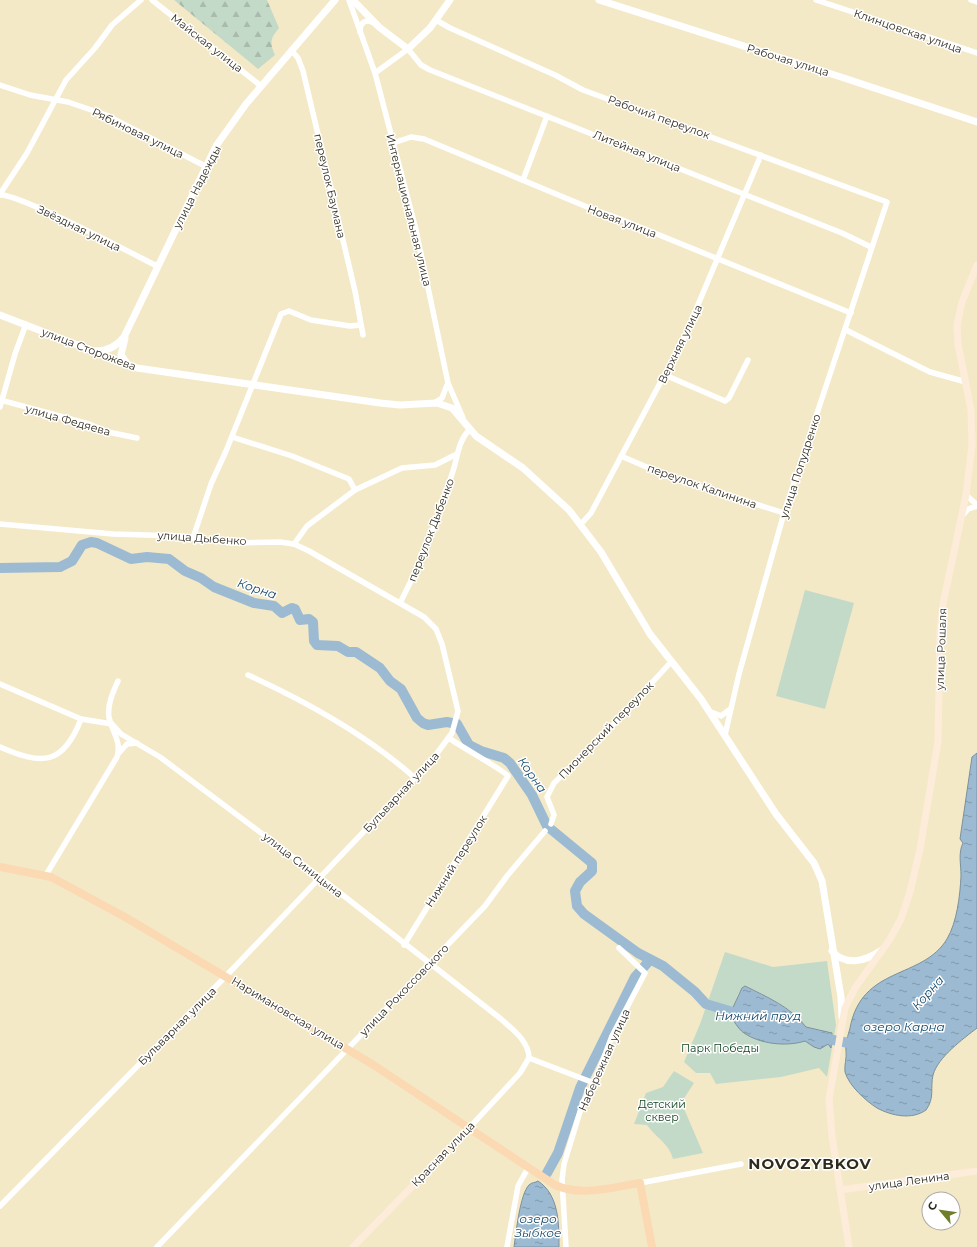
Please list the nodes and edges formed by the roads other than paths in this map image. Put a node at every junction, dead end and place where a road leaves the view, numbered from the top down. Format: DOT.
graph roads {
  1 [pos="141,0"];
  2 [pos="152,0"];
  3 [pos="335,0"];
  4 [pos="348,0"];
  5 [pos="353,0"];
  6 [pos="450,0"];
  7 [pos="599,0"];
  8 [pos="816,0"];
  9 [pos="971,0"];
  10 [pos="977,2"];
  11 [pos="436,20"];
  12 [pos="374,23"];
  13 [pos="360,32"];
  14 [pos="408,49"];
  15 [pos="291,50"];
  16 [pos="977,53"];
  17 [pos="375,73"];
  18 [pos="0,85"];
  19 [pos="261,86"];
  20 [pos="54,100"];
  21 [pos="547,116"];
  22 [pos="977,122"];
  23 [pos="393,143"];
  24 [pos="761,155"];
  25 [pos="205,166"];
  26 [pos="523,180"];
  27 [pos="0,195"];
  28 [pos="745,195"];
  29 [pos="887,202"];
  30 [pos="871,248"];
  31 [pos="719,259"];
  32 [pos="977,265"];
  33 [pos="157,266"];
  34 [pos="851,313"];
  35 [pos="0,315"];
  36 [pos="26,324"];
  37 [pos="361,325"];
  38 [pos="846,330"];
  39 [pos="127,332"];
  40 [pos="363,336"];
  41 [pos="88,350"];
  42 [pos="748,360"];
  43 [pos="130,367"];
  44 [pos="666,375"];
  45 [pos="966,382"];
  46 [pos="448,383"];
  47 [pos="252,385"];
  48 [pos="1,401"];
  49 [pos="434,403"];
  50 [pos="446,405"];
  51 [pos="0,408"];
  52 [pos="465,422"];
  53 [pos="470,429"];
  54 [pos="232,437"];
  55 [pos="137,438"];
  56 [pos="457,454"];
  57 [pos="621,456"];
  58 [pos="355,490"];
  59 [pos="966,496"];
  60 [pos="977,506"];
  61 [pos="784,513"];
  62 [pos="960,519"];
  63 [pos="0,524"];
  64 [pos="581,524"];
  65 [pos="193,538"];
  66 [pos="294,544"];
  67 [pos="400,603"];
  68 [pos="671,662"];
  69 [pos="248,675"];
  70 [pos="118,681"];
  71 [pos="0,684"];
  72 [pos="731,706"];
  73 [pos="709,711"];
  74 [pos="457,717"];
  75 [pos="81,719"];
  76 [pos="112,724"];
  77 [pos="725,735"];
  78 [pos="448,738"];
  79 [pos="139,744"];
  80 [pos="0,747"];
  81 [pos="117,757"];
  82 [pos="414,778"];
  83 [pos="551,824"];
  84 [pos="545,831"];
  85 [pos="0,867"];
  86 [pos="46,875"];
  87 [pos="321,878"];
  88 [pos="404,945"];
  89 [pos="619,948"];
  90 [pos="832,950"];
  91 [pos="882,950"];
  92 [pos="430,964"];
  93 [pos="226,976"];
  94 [pos="841,1024"];
  95 [pos="347,1048"];
  96 [pos="529,1058"];
  97 [pos="594,1083"];
  98 [pos="470,1127"];
  99 [pos="741,1164"];
  100 [pos="528,1168"];
  101 [pos="977,1171"];
  102 [pos="640,1183"];
  103 [pos="562,1188"];
  104 [pos="840,1190"];
  105 [pos="0,1206"];
  106 [pos="157,1247"];
  107 [pos="353,1247"];
  108 [pos="507,1247"];
  109 [pos="566,1247"];
  110 [pos="652,1247"];
  111 [pos="849,1247"];
  1 -- 20 [label="street"];
  2 -- 19 [label="street, Майская улица"];
  3 -- 15 [label="street, улица Надежды"];
  4 -- 13 [label="street, Интернациональная улица"];
  5 -- 12 [label="street"];
  6 -- 11 [label="street"];
  7 -- 22 [label="street, Рабочая улица"];
  8 -- 16 [label="street, Клинцовская улица"];
  9 -- 10 [label="street"];
  11 -- 14 [label="street"];
  11 -- 24 [label="street, Рабочий переулок"];
  12 -- 13 [label="street"];
  12 -- 14 [label="street"];
  13 -- 17 [label="street, Интернациональная улица"];
  14 -- 17 [label="street"];
  14 -- 21 [label="street, Литейная улица"];
  15 -- 19 [label="street, улица Надежды"];
  15 -- 37 [label="street, переулок Баумана"];
  17 -- 23 [label="street, Интернациональная улица"];
  18 -- 20 [label="street, Рябиновая улица"];
  19 -- 25 [label="street, улица Надежды"];
  20 -- 25 [label="street, Рябиновая улица"];
  20 -- 27 [label="street"];
  21 -- 26 [label="street"];
  21 -- 28 [label="street, Литейная улица"];
  23 -- 26 [label="street, Новая улица"];
  23 -- 46 [label="street, Интернациональная улица"];
  24 -- 28 [label="street, Верхняя улица"];
  24 -- 29 [label="street, Рабочий переулок"];
  25 -- 33 [label="street, улица Надежды"];
  26 -- 31 [label="street, Новая улица"];
  27 -- 33 [label="street, Звёздная улица"];
  28 -- 30 [label="street, Литейная улица"];
  28 -- 31 [label="street, Верхняя улица"];
  29 -- 30 [label="street, улица Попудренко"];
  30 -- 34 [label="street, улица Попудренко"];
  31 -- 34 [label="street, Новая улица"];
  31 -- 44 [label="street, Верхняя улица"];
  32 -- 45 [label="main road, улица Рошаля"];
  33 -- 39 [label="street, улица Надежды"];
  34 -- 38 [label="street, улица Попудренко"];
  35 -- 36 [label="street, улица Сторожева"];
  36 -- 41 [label="street, улица Сторожева"];
  36 -- 48 [label="street"];
  37 -- 40 [label="street, переулок Баумана"];
  37 -- 47 [label="street"];
  38 -- 45 [label="street"];
  38 -- 61 [label="street, улица Попудренко"];
  39 -- 41 [label="street, улица Надежды"];
  39 -- 43 [label="street, улица Надежды"];
  41 -- 43 [label="street, улица Сторожева"];
  42 -- 44 [label="street"];
  43 -- 47 [label="street, улица Сторожева"];
  44 -- 57 [label="street, Верхняя улица"];
  45 -- 59 [label="main road, улица Рошаля"];
  46 -- 49 [label="street"];
  46 -- 52 [label="street, Интернациональная улица"];
  47 -- 49 [label="street, улица Сторожева"];
  47 -- 54 [label="street"];
  48 -- 51 [label="street"];
  48 -- 55 [label="street, улица Федяева"];
  49 -- 50 [label="street, улица Сторожева"];
  50 -- 52 [label="street, Интернациональная улица"];
  52 -- 53 [label="street, Интернациональная улица"];
  53 -- 56 [label="street, переулок Дыбенко"];
  53 -- 64 [label="street, Интернациональная улица"];
  54 -- 58 [label="street"];
  54 -- 65 [label="street"];
  56 -- 58 [label="street, переулок Дыбенко"];
  56 -- 67 [label="street, переулок Дыбенко"];
  57 -- 61 [label="street, переулок Калинина"];
  57 -- 64 [label="street, Верхняя улица"];
  58 -- 66 [label="street, переулок Дыбенко"];
  59 -- 60 [label="street"];
  59 -- 62 [label="main road, улица Рошаля"];
  60 -- 62 [label="street"];
  61 -- 72 [label="street, улица Попудренко"];
  62 -- 91 [label="main road, улица Рошаля"];
  63 -- 65 [label="street, улица Дыбенко"];
  64 -- 68 [label="street, Интернациональная улица"];
  65 -- 66 [label="street, улица Дыбенко"];
  66 -- 67 [label="street, улица Дыбенко"];
  67 -- 74 [label="street, улица Дыбенко"];
  68 -- 73 [label="street, Интернациональная улица"];
  68 -- 83 [label="street, Пионерский переулок"];
  69 -- 82 [label="street"];
  70 -- 76 [label="street"];
  71 -- 75 [label="street"];
  72 -- 73 [label="street"];
  72 -- 77 [label="street, улица Попудренко"];
  73 -- 77 [label="street, Интернациональная улица"];
  74 -- 78 [label="street, Бульварная улица"];
  75 -- 76 [label="street"];
  75 -- 80 [label="street"];
  76 -- 79 [label="street, улица Синицына"];
  76 -- 81 [label="street"];
  77 -- 90 [label="street, Интернациональная улица"];
  78 -- 82 [label="street, Бульварная улица"];
  78 -- 88 [label="street, Нижний переулок"];
  79 -- 81 [label="street"];
  79 -- 87 [label="street, улица Синицына"];
  81 -- 86 [label="street"];
  82 -- 87 [label="street, Бульварная улица"];
  84 -- 92 [label="street, улица Рокоссовского"];
  85 -- 86 [label="main road, Наримановская улица"];
  86 -- 93 [label="main road, Наримановская улица"];
  87 -- 88 [label="street, улица Синицына"];
  87 -- 93 [label="street, Бульварная улица"];
  88 -- 92 [label="street, улица Синицына"];
  89 -- 97 [label="street, Набережная улица"];
  90 -- 91 [label="street"];
  90 -- 94 [label="street, Интернациональная улица"];
  91 -- 94 [label="main road, улица Рошаля"];
  92 -- 95 [label="street, улица Рокоссовского"];
  92 -- 96 [label="street, улица Синицына"];
  93 -- 95 [label="main road, Наримановская улица"];
  93 -- 105 [label="street, Бульварная улица"];
  94 -- 104 [label="main road, улица Рошаля"];
  95 -- 98 [label="main road, Наримановская улица"];
  95 -- 106 [label="street, улица Рокоссовского"];
  96 -- 97 [label="street"];
  96 -- 98 [label="street, Красная улица"];
  97 -- 103 [label="street, Набережная улица"];
  98 -- 100 [label="main road, Наримановская улица"];
  98 -- 107 [label="main road, Красная улица"];
  99 -- 102 [label="street"];
  100 -- 103 [label="main road, Наримановская улица"];
  100 -- 108 [label="street"];
  101 -- 104 [label="main road, улица Ленина"];
  102 -- 103 [label="main road"];
  102 -- 110 [label="main road"];
  103 -- 109 [label="street, Набережная улица"];
  104 -- 111 [label="main road, улица Рошаля"];
}
